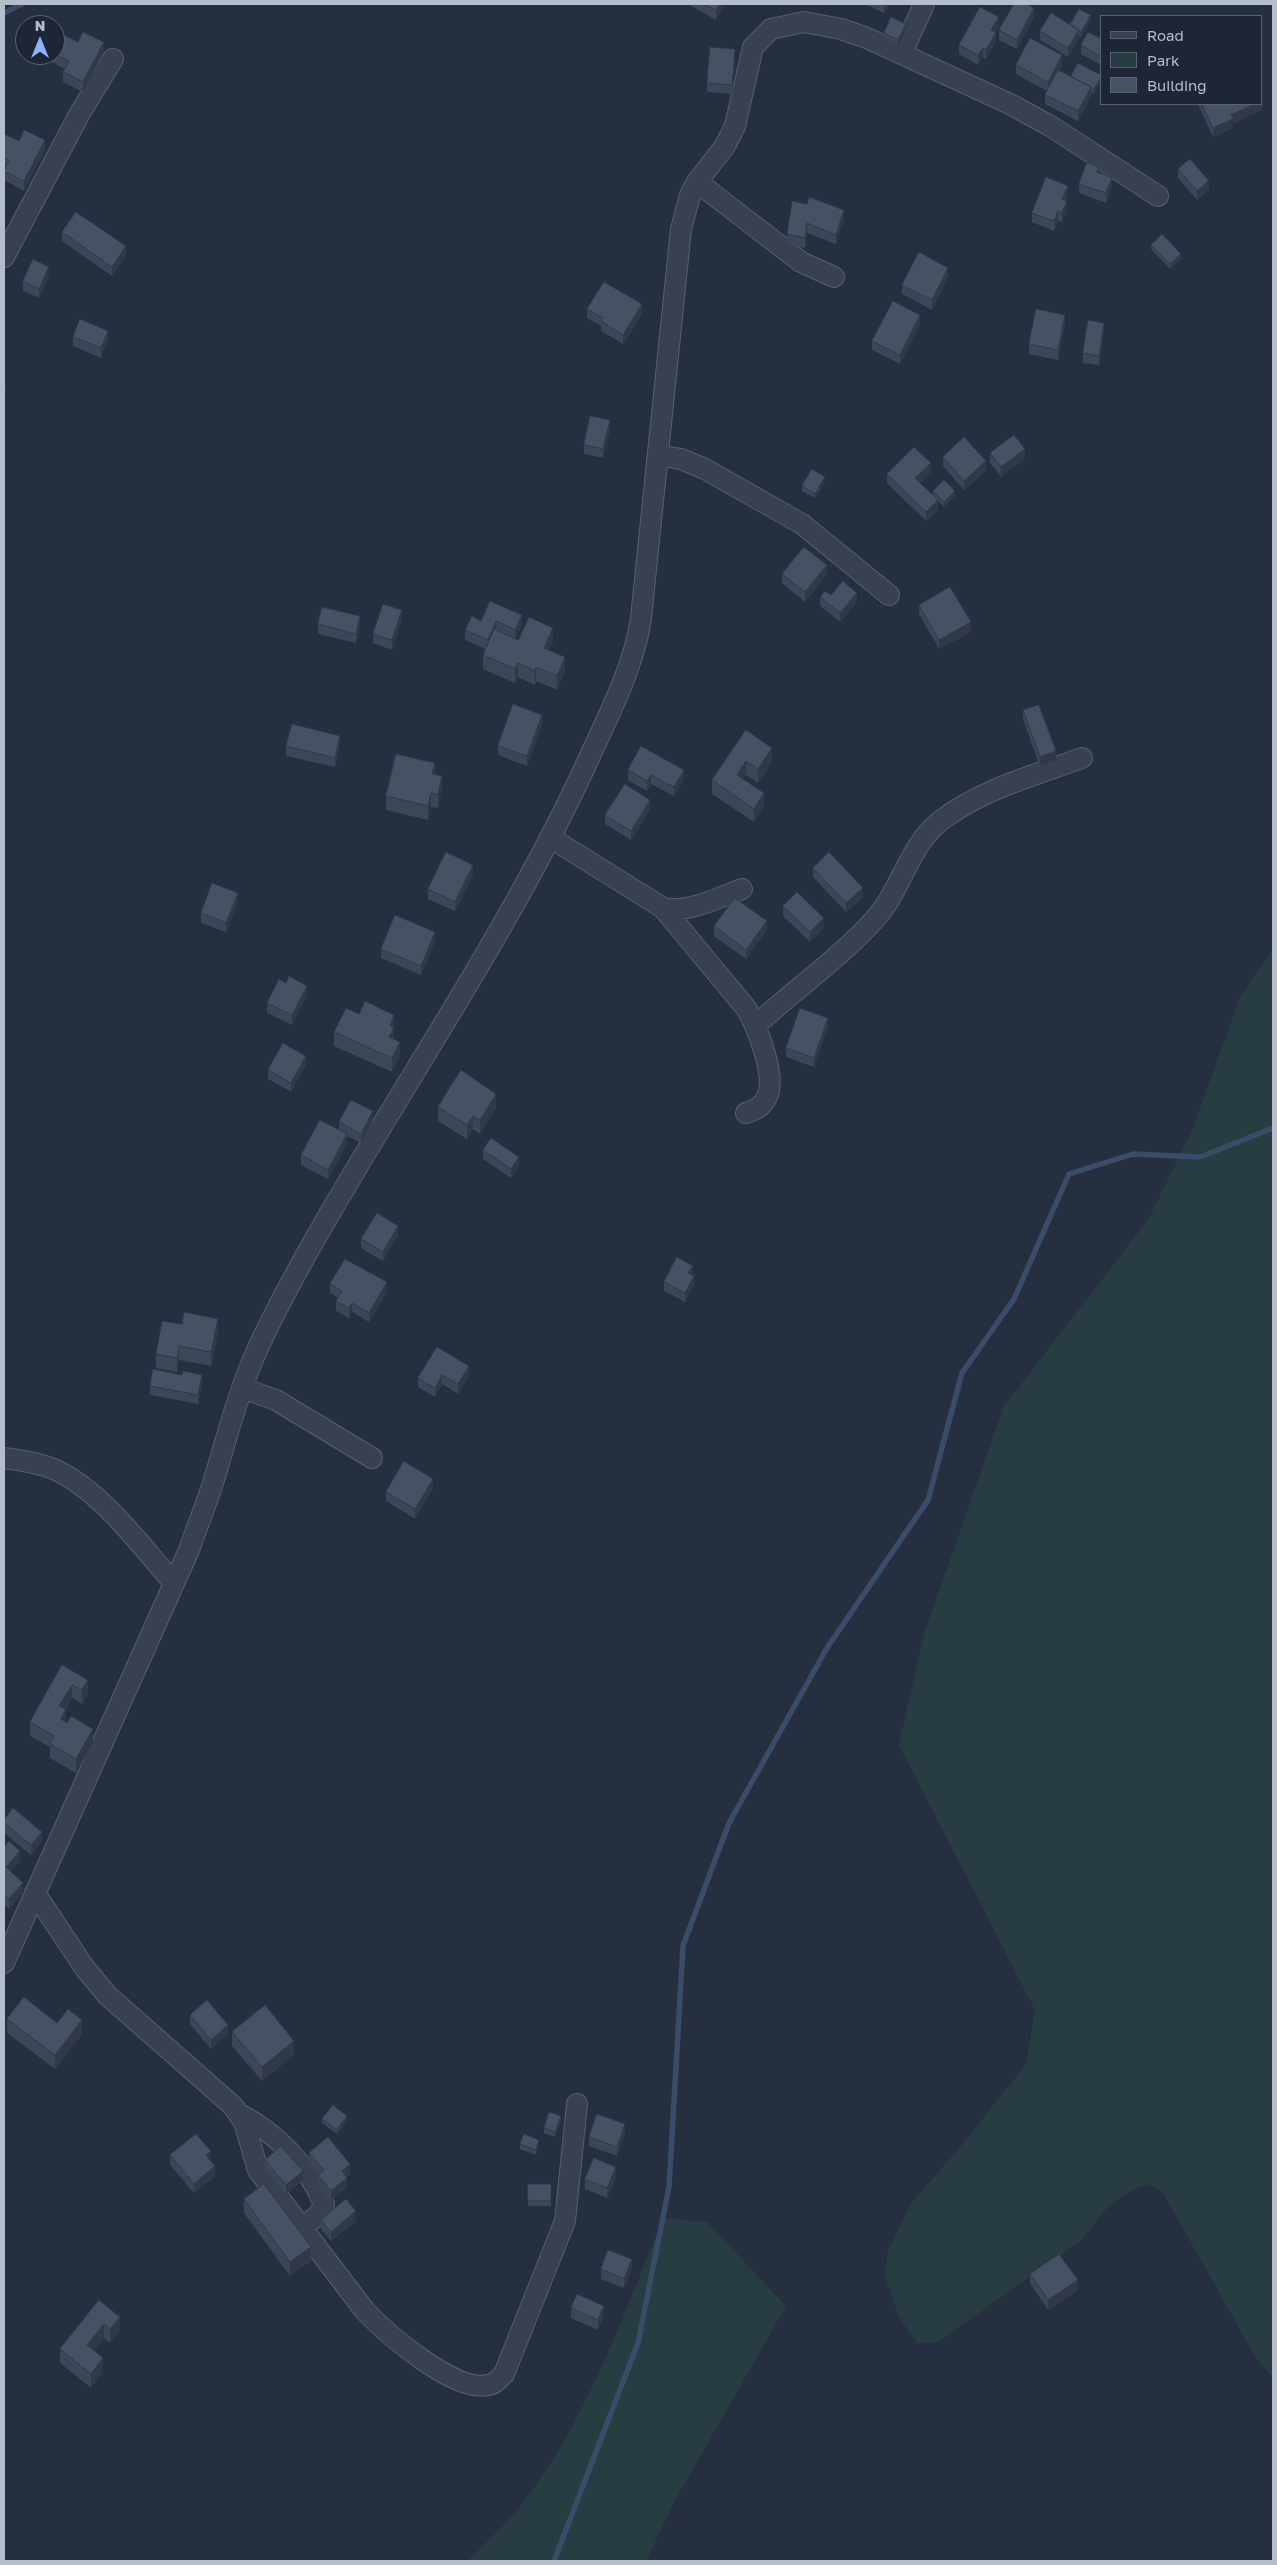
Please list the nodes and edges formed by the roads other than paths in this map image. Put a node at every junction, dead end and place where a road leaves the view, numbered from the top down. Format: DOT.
graph roads {
  1 [pos="924,4"];
  2 [pos="902,53"];
  3 [pos="113,59"];
  4 [pos="697,182"];
  5 [pos="1158,196"];
  6 [pos="4,257"];
  7 [pos="834,277"];
  8 [pos="658,455"];
  9 [pos="889,595"];
  10 [pos="1082,758"];
  11 [pos="551,838"];
  12 [pos="742,889"];
  13 [pos="663,908"];
  14 [pos="756,1025"];
  15 [pos="746,1114"];
  16 [pos="242,1388"];
  17 [pos="4,1458"];
  18 [pos="372,1458"];
  19 [pos="174,1583"];
  20 [pos="35,1893"];
  21 [pos="4,1963"];
  22 [pos="577,2104"];
  23 [pos="238,2113"];
  24 [pos="300,2226"];
  1 -- 2 [label="street"];
  2 -- 4 [label="street"];
  2 -- 5 [label="street"];
  3 -- 6 [label="street"];
  4 -- 7 [label="street"];
  4 -- 8 [label="street"];
  8 -- 9 [label="street"];
  8 -- 11 [label="street"];
  10 -- 14 [label="street"];
  11 -- 13 [label="street"];
  11 -- 16 [label="street"];
  12 -- 13 [label="street"];
  13 -- 14 [label="street"];
  14 -- 15 [label="street"];
  16 -- 18 [label="street"];
  16 -- 19 [label="street"];
  17 -- 19 [label="street"];
  19 -- 20 [label="street"];
  20 -- 21 [label="street"];
  20 -- 23 [label="street"];
  22 -- 24 [label="street"];
  23 -- 24 [label="street"];
  23 -- 24 [label="street"];
}
